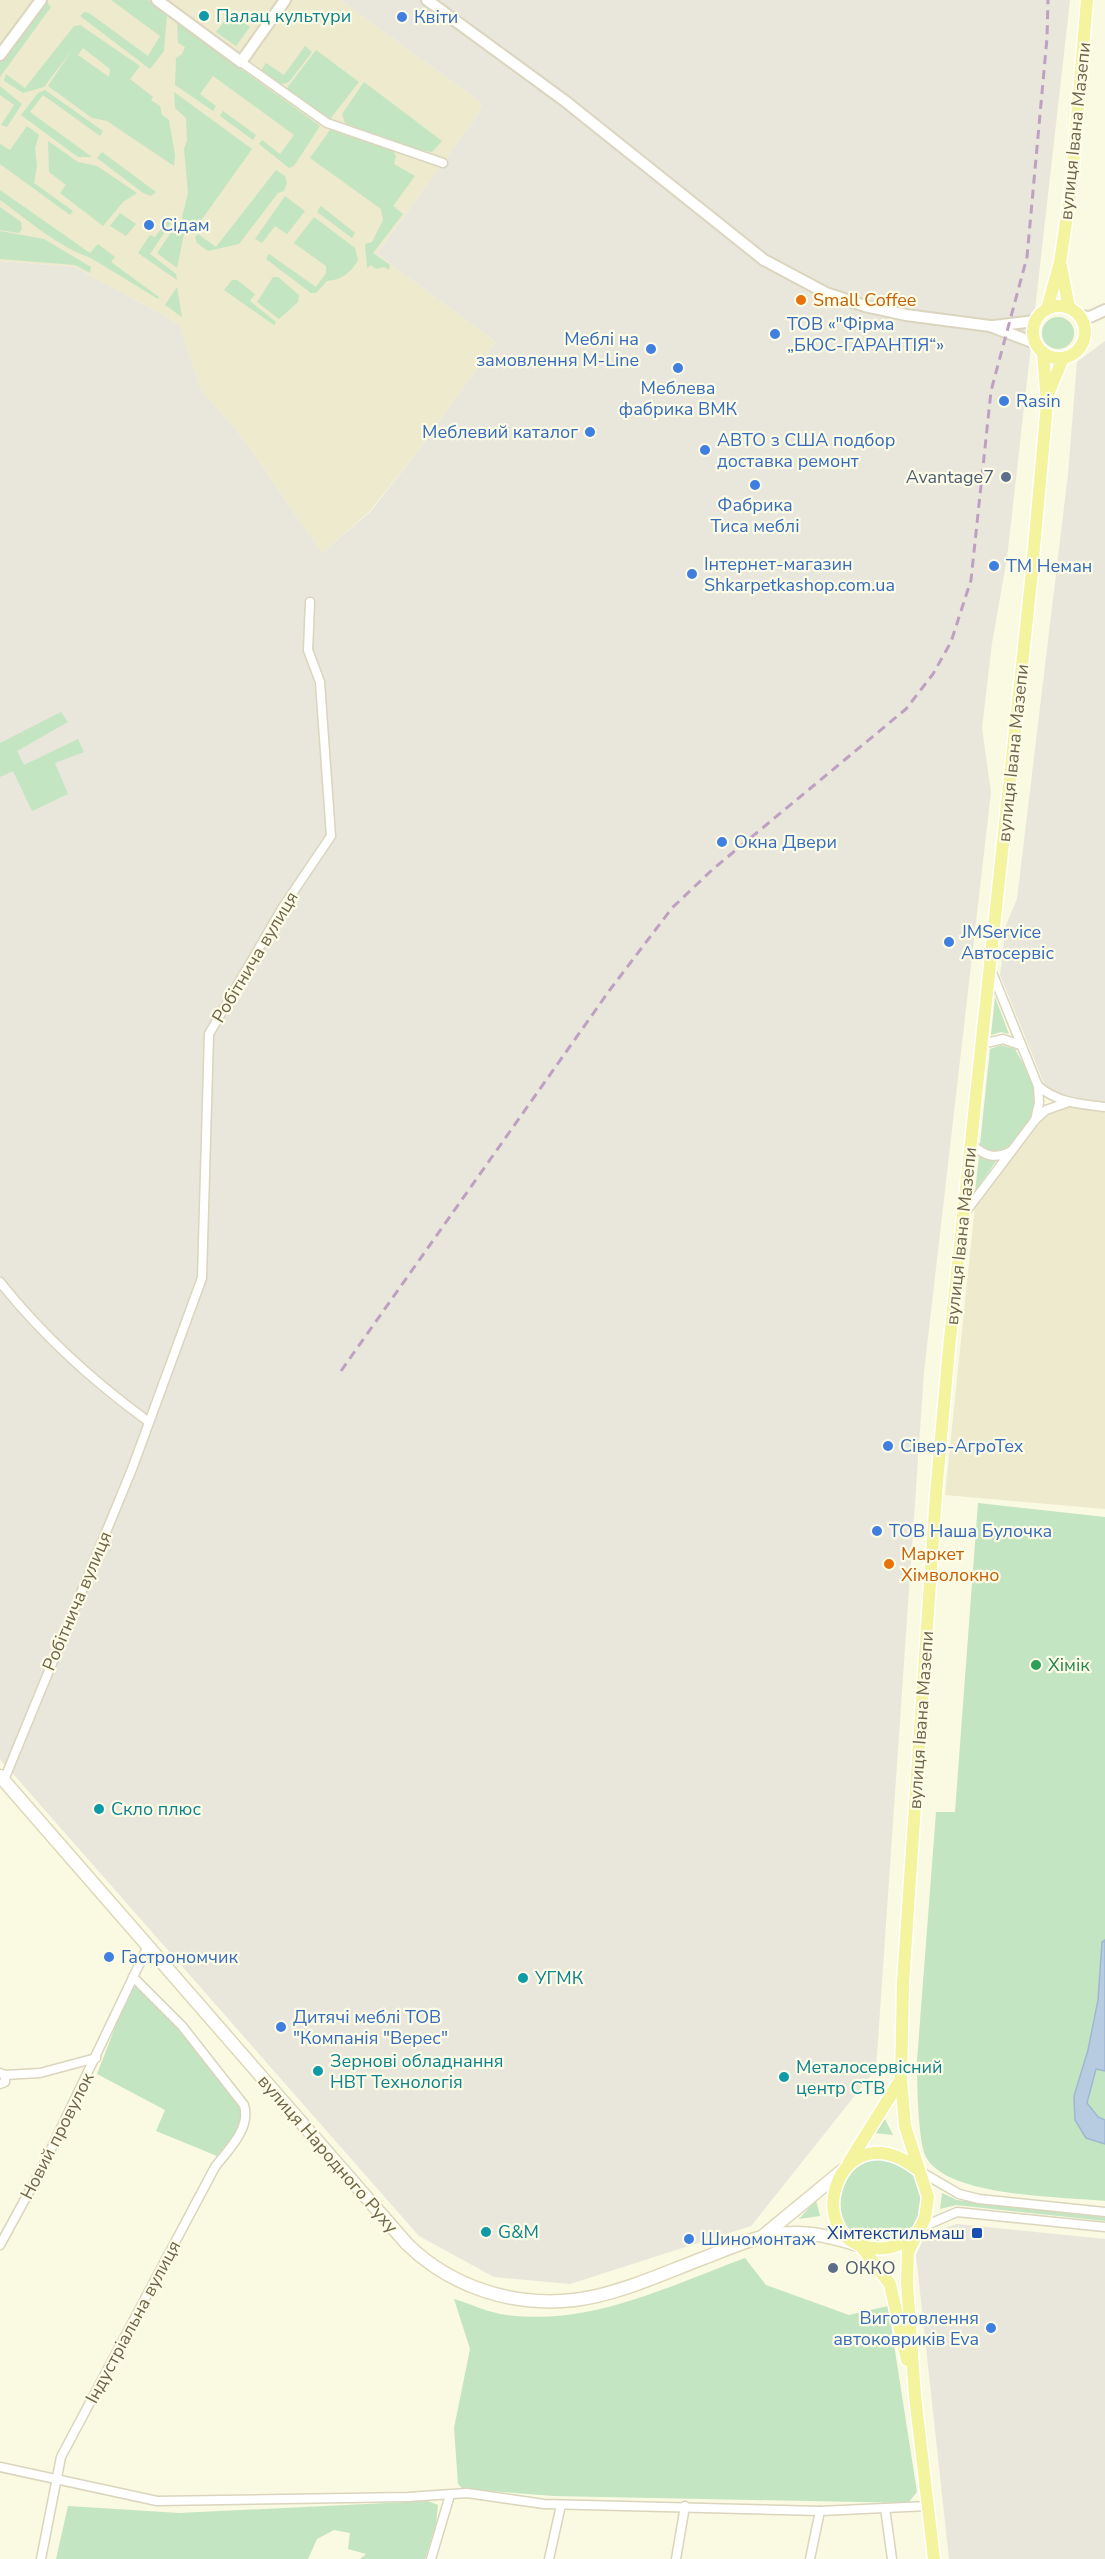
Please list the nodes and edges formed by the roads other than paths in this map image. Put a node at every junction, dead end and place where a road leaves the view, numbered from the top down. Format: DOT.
graph roads {
  1 [pos="157,0"];
  2 [pos="285,0"];
  3 [pos="427,0"];
  4 [pos="1087,0"];
  5 [pos="35,2"];
  6 [pos="0,55"];
  7 [pos="241,62"];
  8 [pos="443,163"];
  9 [pos="1060,262"];
  10 [pos="1069,308"];
  11 [pos="1047,309"];
  12 [pos="1105,310"];
  13 [pos="1079,316"];
  14 [pos="1035,321"];
  15 [pos="990,326"];
  16 [pos="1039,348"];
  17 [pos="1063,358"];
  18 [pos="1048,395"];
  19 [pos="310,602"];
  20 [pos="990,967"];
  21 [pos="982,1044"];
  22 [pos="1020,1045"];
  23 [pos="1038,1086"];
  24 [pos="1066,1102"];
  25 [pos="1105,1107"];
  26 [pos="1035,1120"];
  27 [pos="971,1144"];
  28 [pos="1014,1149"];
  29 [pos="963,1215"];
  30 [pos="0,1282"];
  31 [pos="149,1422"];
  32 [pos="2,1778"];
  33 [pos="148,1946"];
  34 [pos="134,1977"];
  35 [pos="96,2058"];
  36 [pos="2,2074"];
  37 [pos="901,2079"];
  38 [pos="0,2084"];
  39 [pos="843,2170"];
  40 [pos="918,2170"];
  41 [pos="1105,2212"];
  42 [pos="1105,2227"];
  43 [pos="920,2229"];
  44 [pos="762,2238"];
  45 [pos="0,2245"];
  46 [pos="860,2245"];
  47 [pos="915,2396"];
  48 [pos="0,2467"];
  49 [pos="55,2478"];
  50 [pos="450,2495"];
  51 [pos="561,2505"];
  52 [pos="685,2506"];
  53 [pos="928,2506"];
  54 [pos="885,2508"];
  55 [pos="820,2511"];
  56 [pos="41,2559"];
  57 [pos="431,2559"];
  58 [pos="549,2559"];
  59 [pos="676,2559"];
  60 [pos="810,2559"];
  61 [pos="892,2559"];
  62 [pos="934,2559"];
  1 -- 7 [label="street"];
  2 -- 7 [label="street"];
  3 -- 15 [label="street"];
  4 -- 9 [label="main road, вулиця Івана Мазепи"];
  5 -- 6 [label="street"];
  7 -- 8 [label="street"];
  9 -- 10 [label="main road, вулиця Івана Мазепи"];
  9 -- 11 [label="main road, вулиця Івана Мазепи"];
  10 -- 11 [label="main road"];
  10 -- 13 [label="main road"];
  11 -- 14 [label="main road, вулиця Івана Мазепи"];
  12 -- 13 [label="street"];
  13 -- 17 [label="main road, вулиця Івана Мазепи"];
  14 -- 15 [label="street"];
  14 -- 16 [label="main road, вулиця Івана Мазепи"];
  15 -- 16 [label="street"];
  16 -- 17 [label="main road"];
  16 -- 18 [label="main road, вулиця Івана Мазепи"];
  17 -- 18 [label="main road, вулиця Івана Мазепи"];
  18 -- 20 [label="main road, вулиця Івана Мазепи"];
  19 -- 31 [label="street, Робітнича вулиця"];
  20 -- 21 [label="main road, вулиця Івана Мазепи"];
  20 -- 22 [label="street"];
  21 -- 22 [label="street"];
  21 -- 27 [label="main road, вулиця Івана Мазепи"];
  22 -- 23 [label="street"];
  23 -- 24 [label="street"];
  23 -- 26 [label="street"];
  24 -- 25 [label="street"];
  24 -- 26 [label="street"];
  26 -- 28 [label="street"];
  27 -- 28 [label="street"];
  27 -- 29 [label="main road, вулиця Івана Мазепи"];
  28 -- 29 [label="street"];
  29 -- 37 [label="main road, вулиця Івана Мазепи"];
  30 -- 31 [label="street"];
  31 -- 32 [label="street, Робітнича вулиця"];
  32 -- 33 [label="main road, вулиця Народного Руху"];
  33 -- 34 [label="street, Новий провулок"];
  33 -- 44 [label="main road, вулиця Народного Руху"];
  34 -- 35 [label="street, Новий провулок"];
  34 -- 49 [label="street, Індустріальна вулиця"];
  35 -- 36 [label="street"];
  35 -- 45 [label="street, Новий провулок"];
  36 -- 38 [label="street"];
  37 -- 39 [label="main road"];
  37 -- 40 [label="main road, вулиця Івана Мазепи"];
  39 -- 40 [label="main road"];
  39 -- 44 [label="main road, вулиця Народного Руху"];
  39 -- 46 [label="main road"];
  40 -- 41 [label="street"];
  40 -- 43 [label="main road"];
  42 -- 43 [label="street"];
  43 -- 46 [label="main road"];
  43 -- 47 [label="main road"];
  44 -- 46 [label="main road, вулиця Народного Руху"];
  46 -- 47 [label="main road"];
  47 -- 53 [label="main road"];
  48 -- 49 [label="street"];
  49 -- 50 [label="street"];
  49 -- 56 [label="street, Індустріальна вулиця"];
  50 -- 51 [label="street"];
  50 -- 57 [label="street"];
  51 -- 52 [label="street"];
  51 -- 58 [label="street"];
  52 -- 55 [label="street"];
  52 -- 59 [label="street"];
  53 -- 54 [label="street"];
  53 -- 62 [label="main road"];
  54 -- 55 [label="street"];
  54 -- 61 [label="street"];
  55 -- 60 [label="street"];
}
